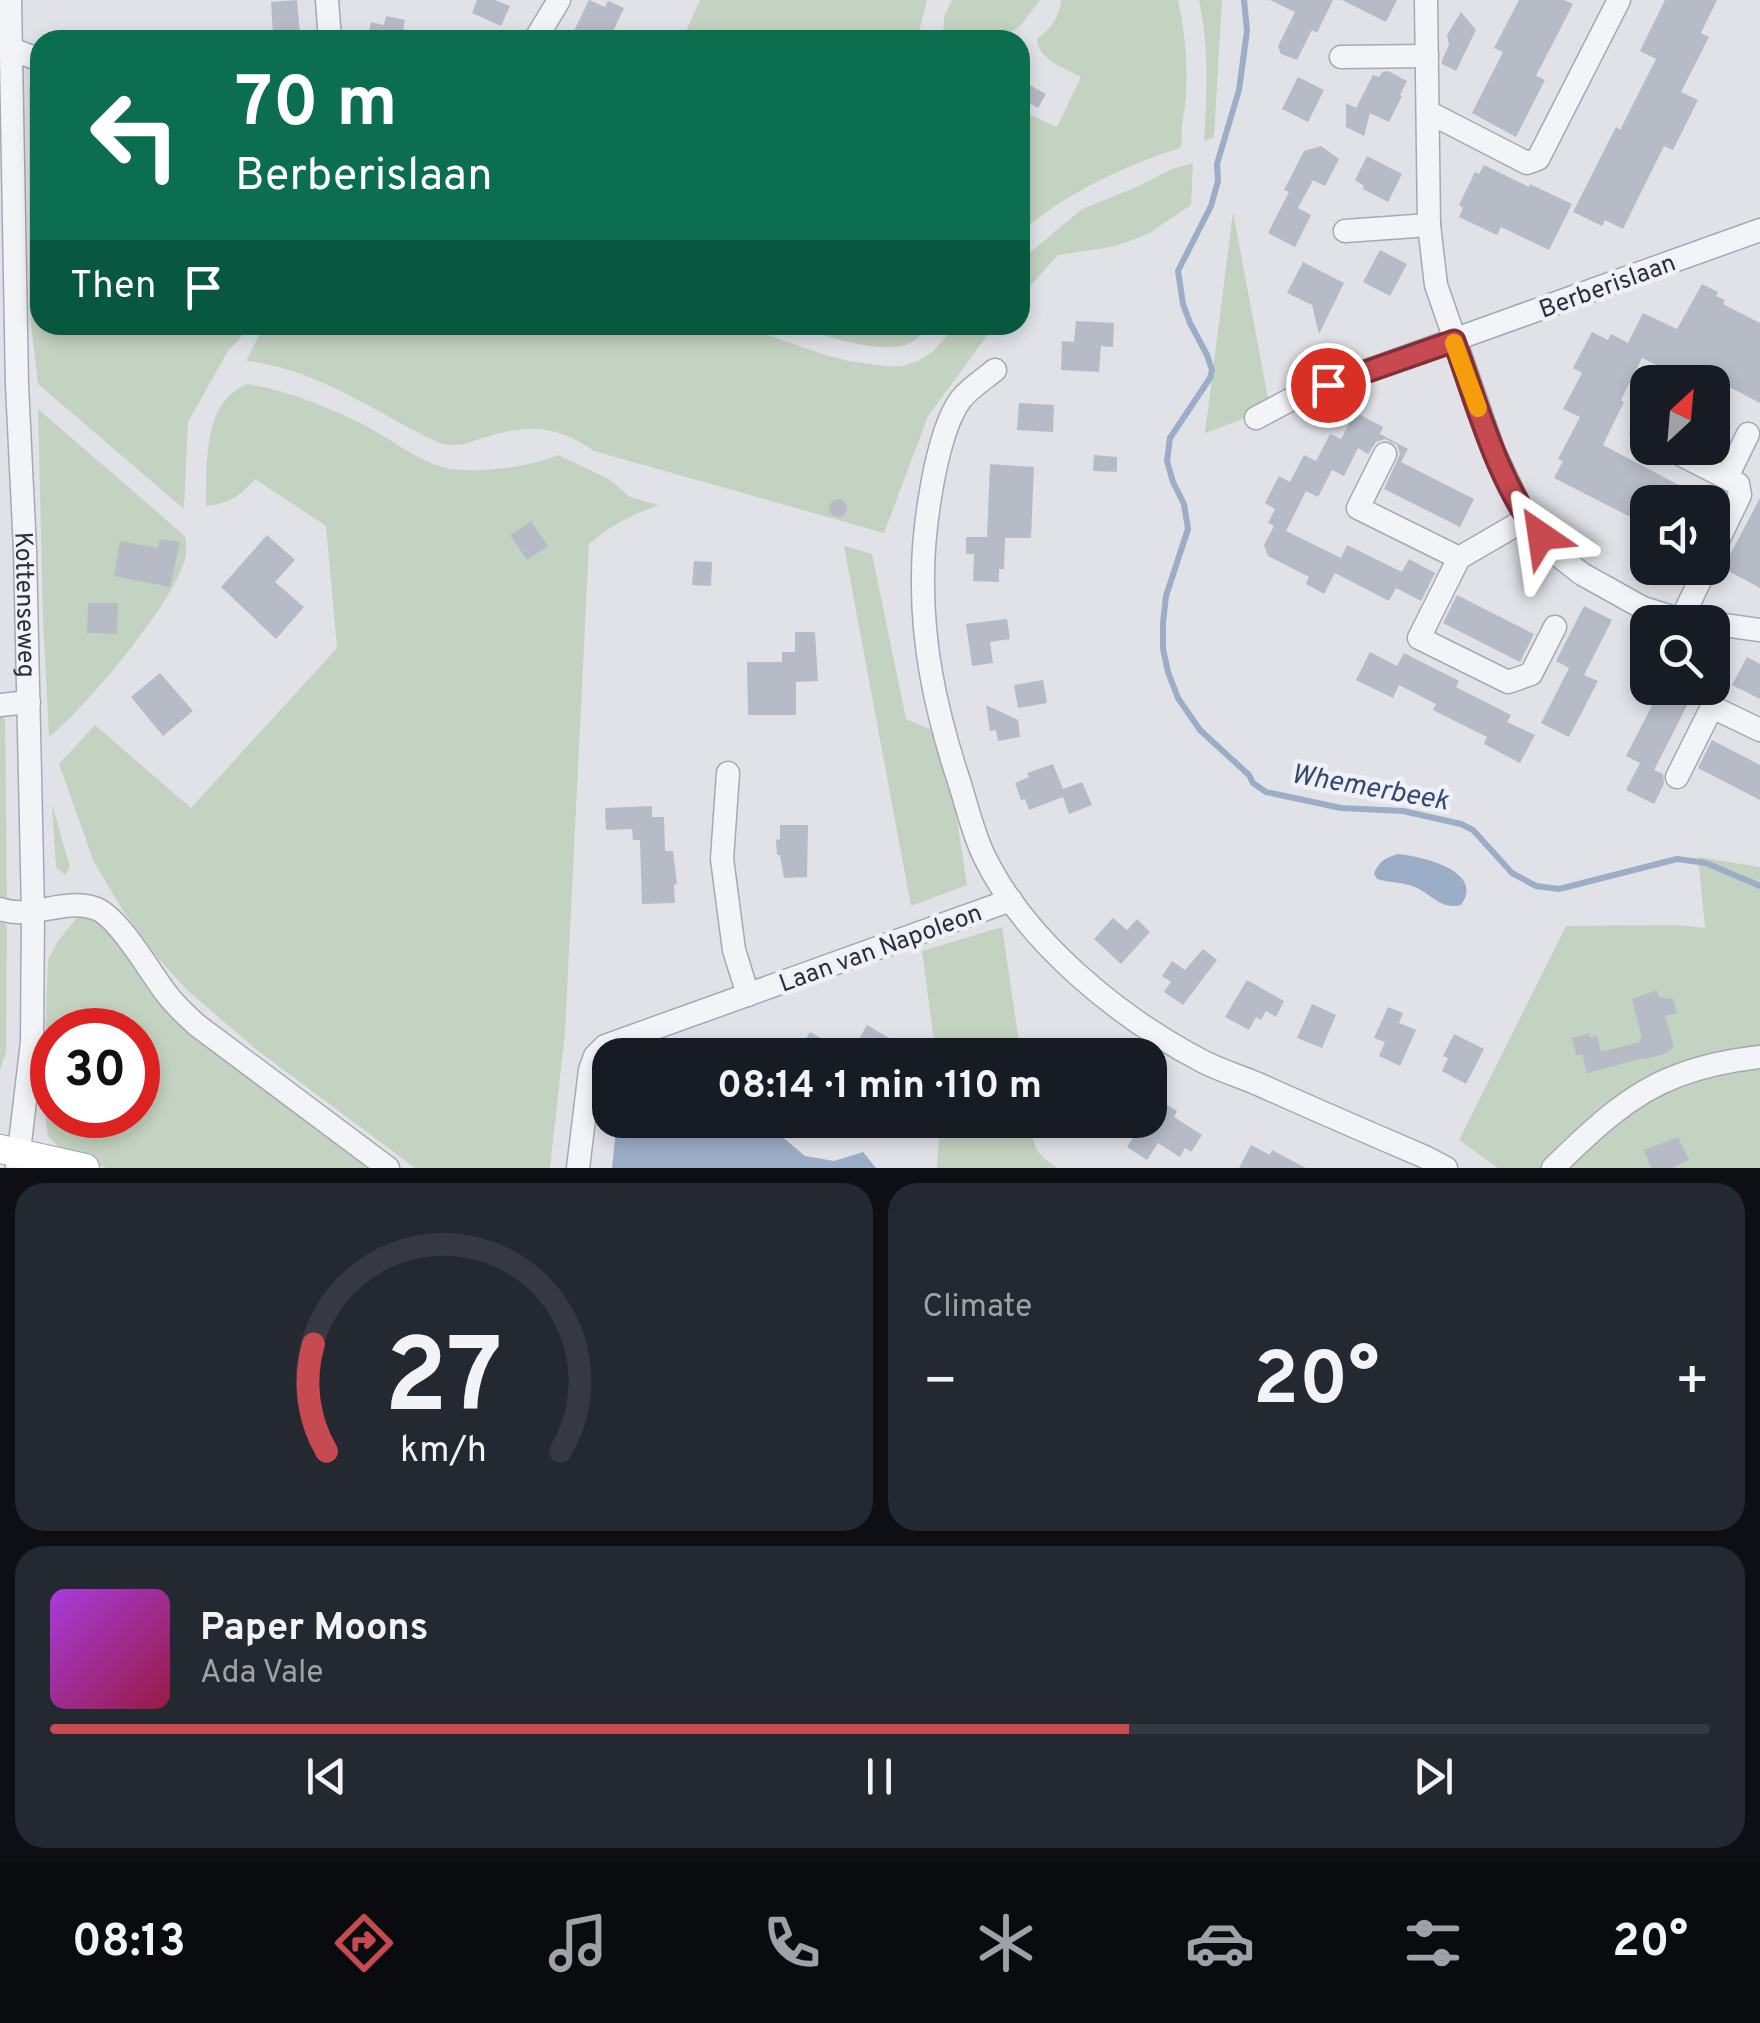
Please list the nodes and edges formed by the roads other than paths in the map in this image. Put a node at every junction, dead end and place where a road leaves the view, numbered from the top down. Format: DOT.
graph roads {
  1 [pos="10,0"];
  2 [pos="327,0"];
  3 [pos="559,0"];
  4 [pos="1426,0"];
  5 [pos="1619,0"];
  6 [pos="329,30"];
  7 [pos="542,30"];
  8 [pos="5,46"];
  9 [pos="30,56"];
  10 [pos="1427,56"];
  11 [pos="1341,57"];
  12 [pos="1428,112"];
  13 [pos="1430,226"];
  14 [pos="1345,230"];
  15 [pos="1760,230"];
  16 [pos="7,236"];
  17 [pos="1454,341"];
  18 [pos="996,370"];
  19 [pos="1256,418"];
  20 [pos="1748,434"];
  21 [pos="1384,454"];
  22 [pos="1707,465"];
  23 [pos="1727,477"];
  24 [pos="1730,516"];
  25 [pos="1526,519"];
  26 [pos="1459,558"];
  27 [pos="1698,585"];
  28 [pos="1555,627"];
  29 [pos="1730,627"];
  30 [pos="1760,630"];
  31 [pos="29,702"];
  32 [pos="0,705"];
  33 [pos="1760,730"];
  34 [pos="728,773"];
  35 [pos="1677,778"];
  36 [pos="1011,900"];
  37 [pos="0,909"];
  38 [pos="33,912"];
  39 [pos="748,995"];
  40 [pos="1760,1057"];
  41 [pos="12,1157"];
  42 [pos="85,1168"];
  43 [pos="388,1168"];
  44 [pos="578,1168"];
  45 [pos="1446,1168"];
  46 [pos="1553,1168"];
  1 -- 8 [label="street, Kottenseweg"];
  2 -- 6 [label="street"];
  3 -- 7 [label="street"];
  4 -- 10 [label="street"];
  5 -- 12 [label="street"];
  8 -- 9 [label="street"];
  8 -- 16 [label="street, Kottenseweg"];
  10 -- 11 [label="street"];
  10 -- 12 [label="street"];
  12 -- 13 [label="street"];
  13 -- 14 [label="street"];
  13 -- 17 [label="street"];
  15 -- 17 [label="street, Berberislaan"];
  16 -- 31 [label="street, Kottenseweg"];
  17 -- 19 [label="street, Berberislaan"];
  17 -- 25 [label="street"];
  18 -- 36 [label="street, Laan van Napoleon"];
  20 -- 23 [label="street"];
  21 -- 26 [label="street"];
  22 -- 23 [label="street"];
  23 -- 24 [label="street"];
  25 -- 26 [label="street"];
  25 -- 27 [label="street"];
  26 -- 28 [label="street"];
  29 -- 30 [label="street"];
  31 -- 32 [label="street"];
  31 -- 38 [label="street, Kottenseweg"];
  33 -- 35 [label="street"];
  34 -- 39 [label="street, Laan van Napoleon"];
  36 -- 39 [label="street, Laan van Napoleon"];
  36 -- 45 [label="street, Laan van Napoleon"];
  37 -- 38 [label="street"];
  38 -- 41 [label="street, Kottenseweg"];
  38 -- 43 [label="street"];
  39 -- 44 [label="street, Laan van Napoleon"];
  40 -- 46 [label="street"];
  41 -- 42 [label="main road, Kottenseweg"];
}
